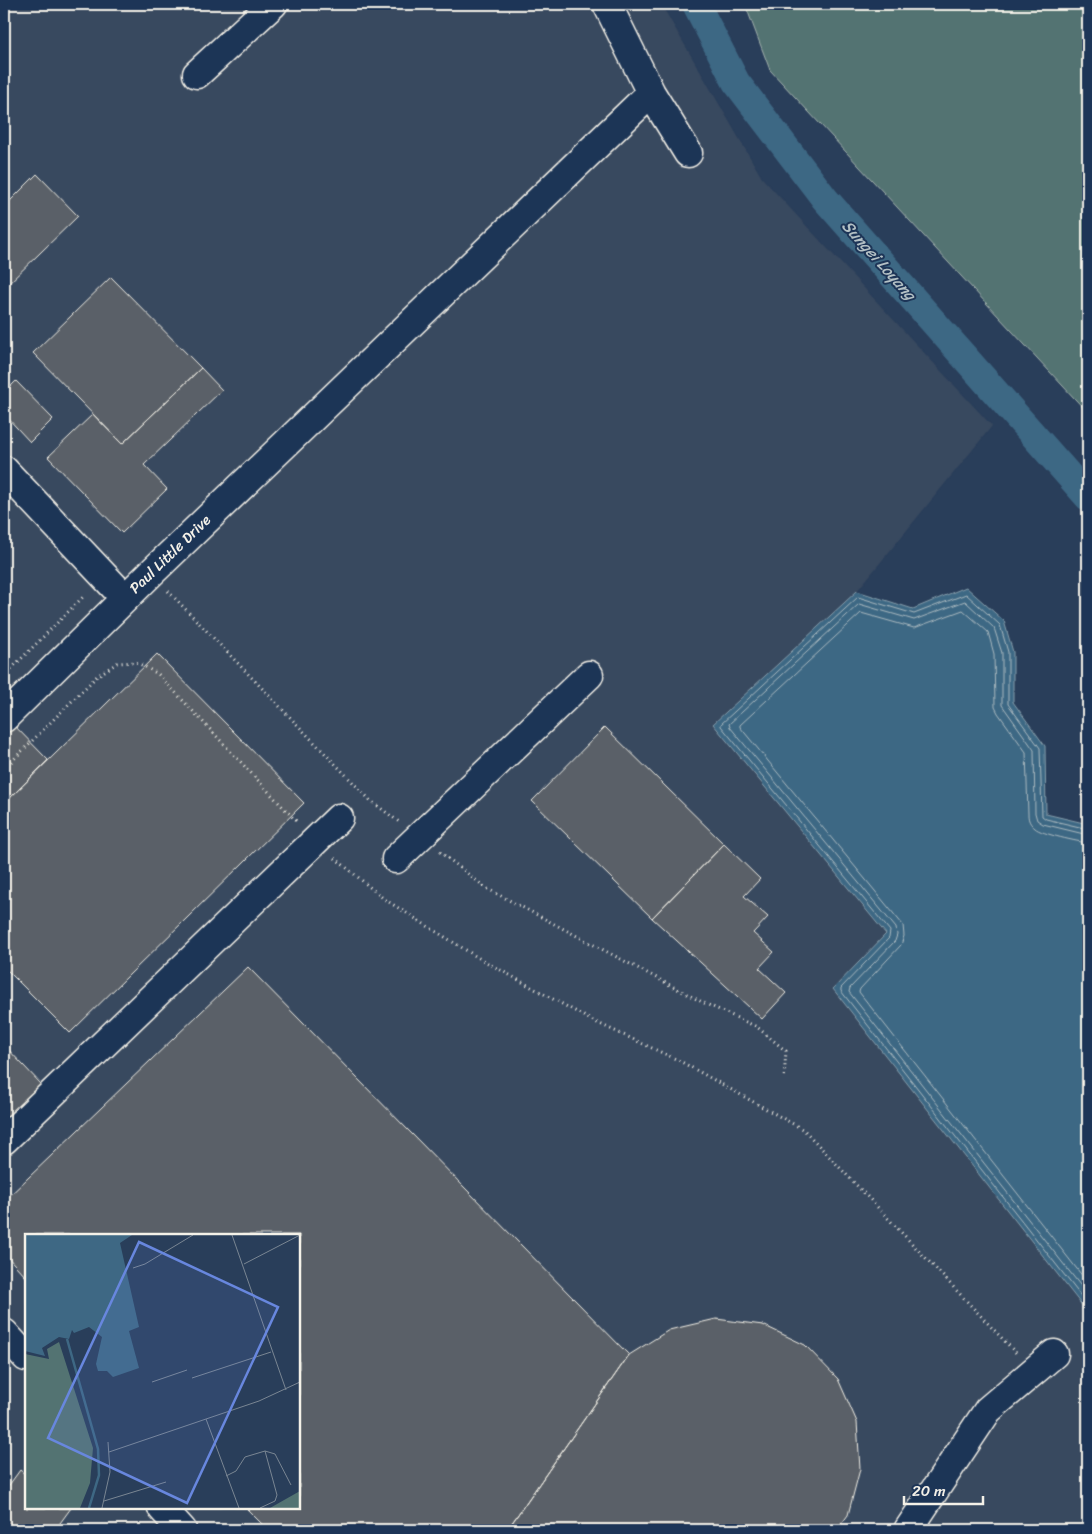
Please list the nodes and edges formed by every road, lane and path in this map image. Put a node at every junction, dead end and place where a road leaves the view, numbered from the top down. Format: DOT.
graph roads {
  1 [pos="273,4"];
  2 [pos="607,4"];
  3 [pos="197,74"];
  4 [pos="651,93"];
  5 [pos="688,153"];
  6 [pos="4,470"];
  7 [pos="150,573"];
  8 [pos="104,576"];
  9 [pos="125,598"];
  10 [pos="4,676"];
  11 [pos="589,676"];
  12 [pos="4,718"];
  13 [pos="4,769"];
  14 [pos="339,818"];
  15 [pos="420,837"];
  16 [pos="315,841"];
  17 [pos="396,859"];
  18 [pos="784,1078"];
  19 [pos="4,1140"];
  20 [pos="4,1332"];
  21 [pos="1016,1353"];
  22 [pos="1054,1354"];
  23 [pos="25,1357"];
  24 [pos="163,1509"];
  25 [pos="182,1530"];
  26 [pos="908,1530"];
  1 -- 3 [label="lane"];
  2 -- 4 [label="lane"];
  4 -- 5 [label="lane"];
  4 -- 7 [label="lane, Paul Little Drive"];
  6 -- 8 [label="lane"];
  7 -- 9 [label="lane, Paul Little Drive"];
  7 -- 15 [label="path"];
  8 -- 9 [label="lane"];
  8 -- 10 [label="path"];
  9 -- 12 [label="lane, Paul Little Drive"];
  11 -- 15 [label="lane"];
  13 -- 16 [label="path"];
  14 -- 16 [label="lane"];
  15 -- 17 [label="lane"];
  15 -- 18 [label="path"];
  16 -- 19 [label="lane"];
  16 -- 21 [label="path"];
  20 -- 23 [label="lane"];
  22 -- 26 [label="lane"];
  24 -- 25 [label="lane"];
}
